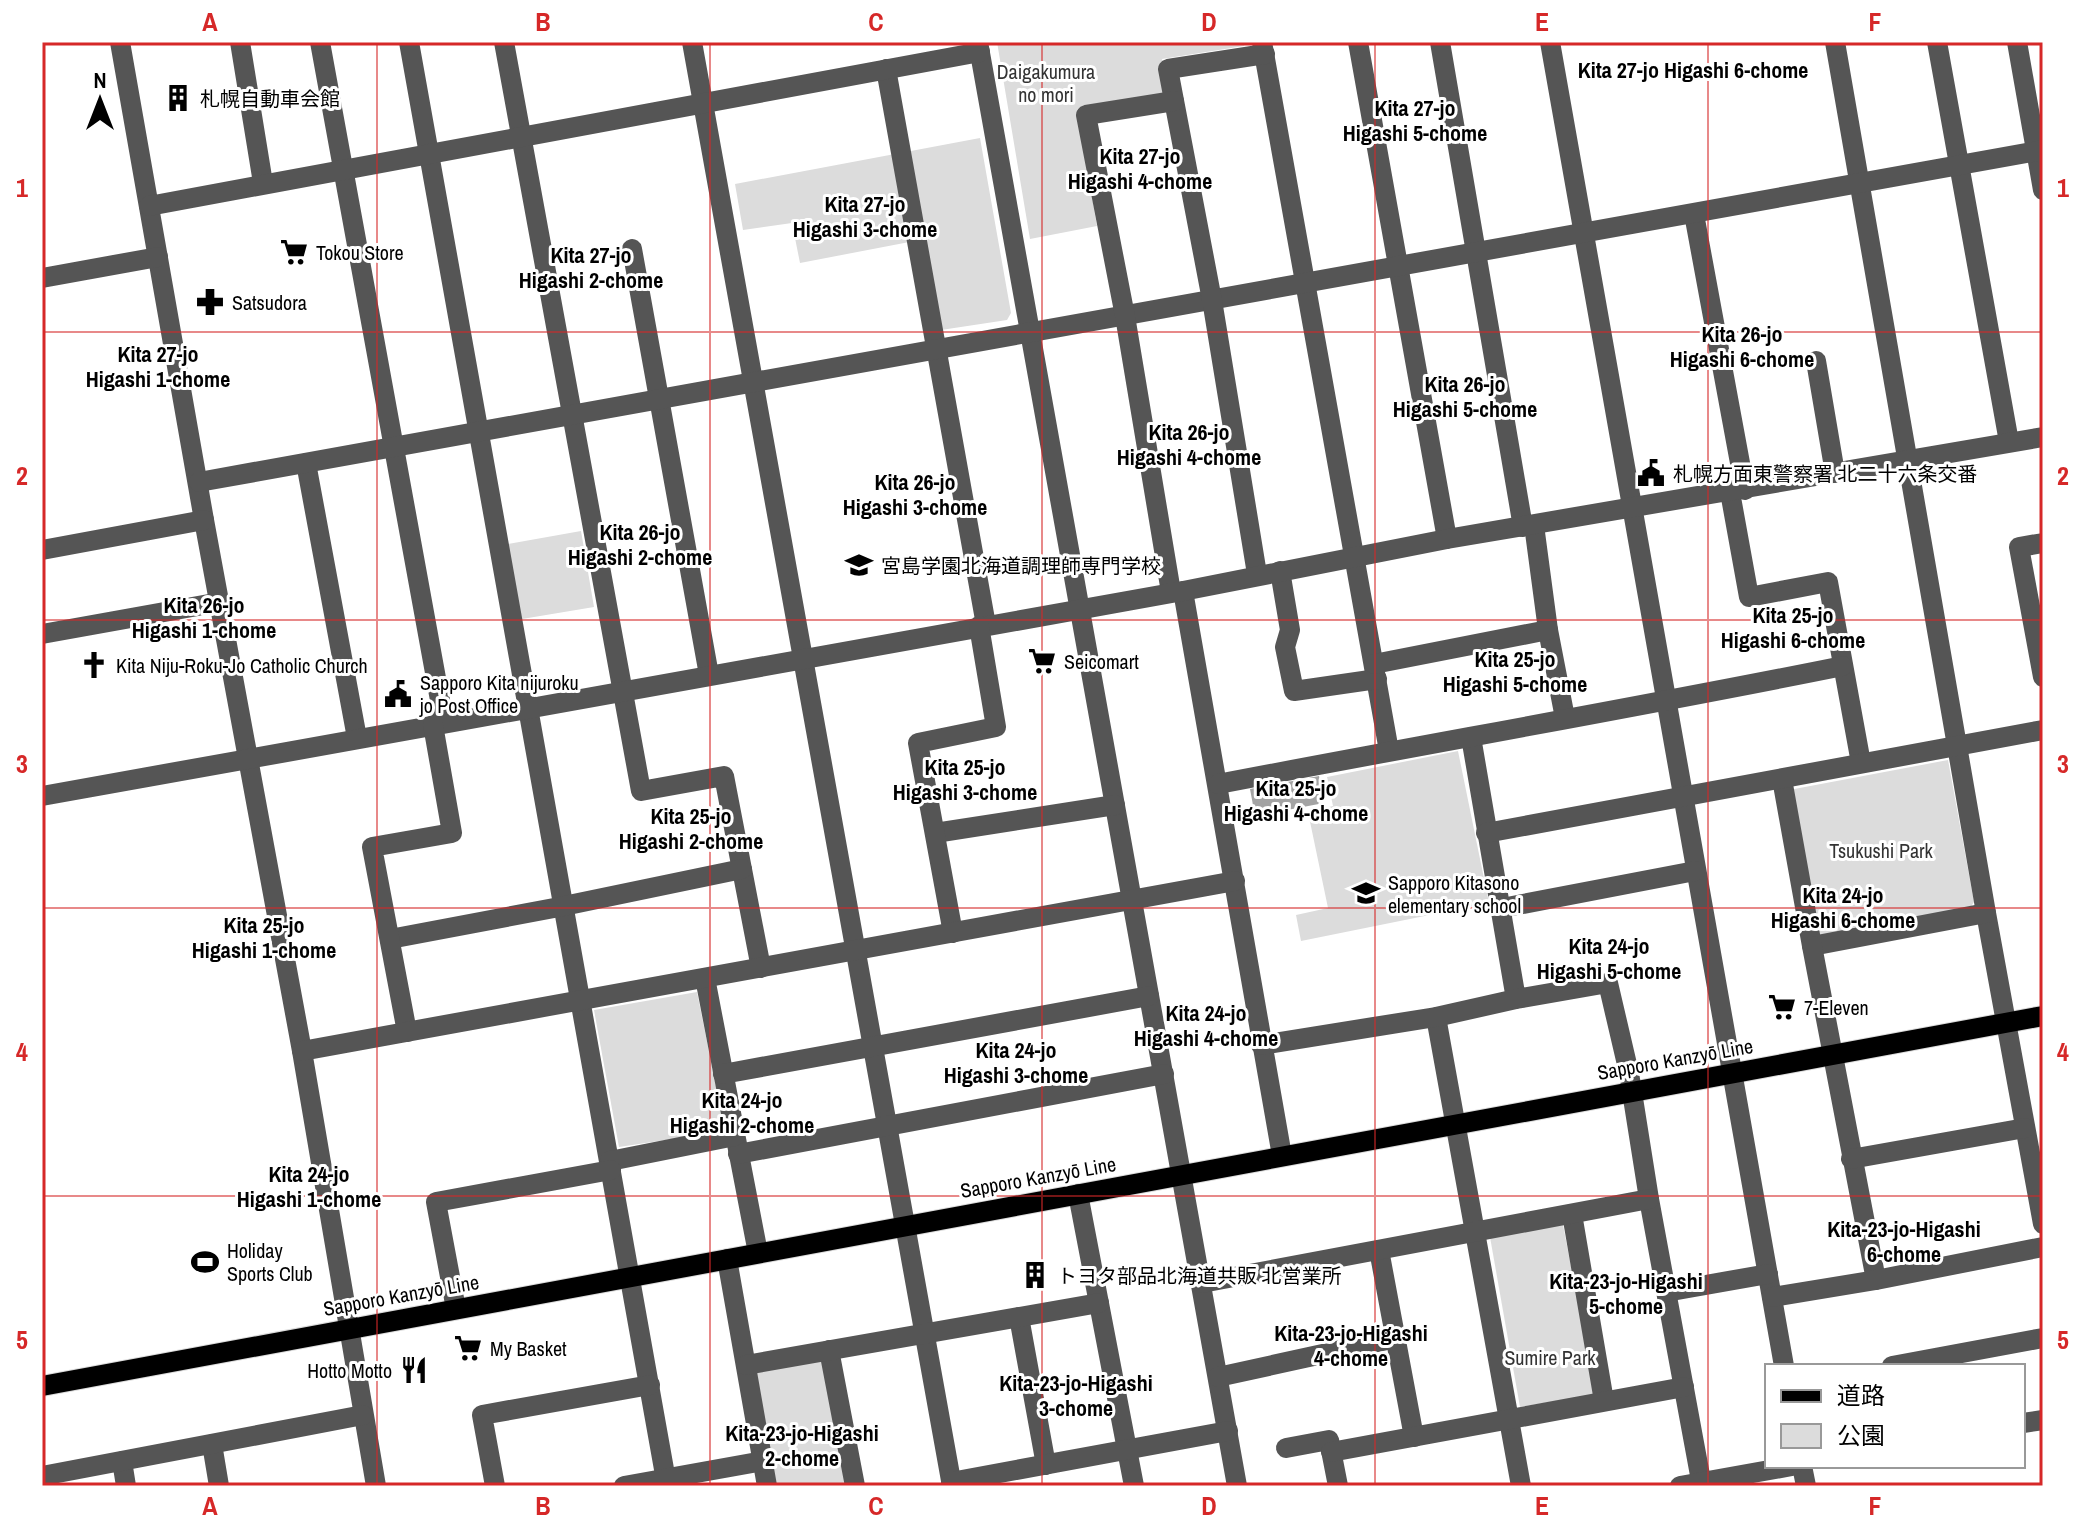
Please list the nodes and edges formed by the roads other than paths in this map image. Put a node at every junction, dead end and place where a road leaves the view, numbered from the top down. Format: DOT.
graph roads {
  1 [pos="120,42"];
  2 [pos="240,42"];
  3 [pos="320,42"];
  4 [pos="409,42"];
  5 [pos="504,42"];
  6 [pos="692,42"];
  7 [pos="1358,42"];
  8 [pos="1440,42"];
  9 [pos="1550,42"];
  10 [pos="1835,42"];
  11 [pos="1937,42"];
  12 [pos="2017,42"];
  13 [pos="979,47"];
  14 [pos="1264,48"];
  15 [pos="886,69"];
  16 [pos="1174,101"];
  17 [pos="703,103"];
  18 [pos="520,137"];
  19 [pos="2040,151"];
  20 [pos="429,155"];
  21 [pos="1959,166"];
  22 [pos="341,168"];
  23 [pos="263,183"];
  24 [pos="1860,183"];
  25 [pos="2043,190"];
  26 [pos="149,206"];
  27 [pos="1694,214"];
  28 [pos="1583,234"];
  29 [pos="632,249"];
  30 [pos="1478,253"];
  31 [pos="158,257"];
  32 [pos="1399,267"];
  33 [pos="42,278"];
  34 [pos="1306,283"];
  35 [pos="1212,300"];
  36 [pos="1125,316"];
  37 [pos="1031,332"];
  38 [pos="936,350"];
  39 [pos="1816,361"];
  40 [pos="755,382"];
  41 [pos="660,399"];
  42 [pos="572,416"];
  43 [pos="478,433"];
  44 [pos="2043,437"];
  45 [pos="2009,442"];
  46 [pos="393,447"];
  47 [pos="1907,461"];
  48 [pos="306,463"];
  49 [pos="1835,473"];
  50 [pos="199,482"];
  51 [pos="1737,491"];
  52 [pos="1631,508"];
  53 [pos="204,520"];
  54 [pos="1528,526"];
  55 [pos="1447,539"];
  56 [pos="2043,543"];
  57 [pos="42,550"];
  58 [pos="1355,558"];
  59 [pos="1280,571"];
  60 [pos="1257,574"];
  61 [pos="1177,591"];
  62 [pos="220,602"];
  63 [pos="1079,608"];
  64 [pos="982,625"];
  65 [pos="1548,630"];
  66 [pos="2039,630"];
  67 [pos="42,634"];
  68 [pos="803,658"];
  69 [pos="1843,666"];
  70 [pos="1375,672"];
  71 [pos="709,675"];
  72 [pos="2043,677"];
  73 [pos="622,691"];
  74 [pos="1665,702"];
  75 [pos="528,707"];
  76 [pos="1565,718"];
  77 [pos="438,723"];
  78 [pos="2043,730"];
  79 [pos="1471,737"];
  80 [pos="357,738"];
  81 [pos="1958,746"];
  82 [pos="1389,751"];
  83 [pos="249,758"];
  84 [pos="1861,763"];
  85 [pos="1782,779"];
  86 [pos="1218,784"];
  87 [pos="42,796"];
  88 [pos="1683,797"];
  89 [pos="1115,805"];
  90 [pos="935,833"];
  91 [pos="1486,833"];
  92 [pos="742,869"];
  93 [pos="1695,871"];
  94 [pos="1235,881"];
  95 [pos="1132,900"];
  96 [pos="563,905"];
  97 [pos="1502,908"];
  98 [pos="1986,913"];
  99 [pos="953,933"];
  100 [pos="390,939"];
  101 [pos="1812,946"];
  102 [pos="856,951"];
  103 [pos="761,968"];
  104 [pos="705,978"];
  105 [pos="1149,996"];
  106 [pos="1516,999"];
  107 [pos="579,1000"];
  108 [pos="2043,1016"];
  109 [pos="1436,1017"];
  110 [pos="2007,1022"];
  111 [pos="407,1032"];
  112 [pos="1261,1045"];
  113 [pos="873,1047"];
  114 [pos="302,1051"];
  115 [pos="1832,1055"];
  116 [pos="1733,1072"];
  117 [pos="723,1074"];
  118 [pos="1164,1074"];
  119 [pos="1632,1091"];
  120 [pos="1457,1124"];
  121 [pos="888,1125"];
  122 [pos="2025,1128"];
  123 [pos="737,1145"];
  124 [pos="1282,1156"];
  125 [pos="1851,1159"];
  126 [pos="610,1165"];
  127 [pos="1182,1174"];
  128 [pos="1078,1194"];
  129 [pos="1649,1199"];
  130 [pos="1572,1214"];
  131 [pos="2043,1224"];
  132 [pos="906,1226"];
  133 [pos="1477,1233"];
  134 [pos="2043,1247"];
  135 [pos="1379,1250"];
  136 [pos="758,1253"];
  137 [pos="727,1259"];
  138 [pos="1768,1274"];
  139 [pos="631,1277"];
  140 [pos="1876,1280"];
  141 [pos="1202,1283"];
  142 [pos="1666,1292"];
  143 [pos="1772,1297"];
  144 [pos="1099,1303"];
  145 [pos="456,1309"];
  146 [pos="1019,1317"];
  147 [pos="348,1329"];
  148 [pos="925,1334"];
  149 [pos="1396,1338"];
  150 [pos="2043,1338"];
  151 [pos="829,1350"];
  152 [pos="1784,1364"];
  153 [pos="1903,1364"];
  154 [pos="746,1365"];
  155 [pos="1218,1377"];
  156 [pos="650,1385"];
  157 [pos="42,1386"];
  158 [pos="1684,1387"];
  159 [pos="1604,1401"];
  160 [pos="363,1415"];
  161 [pos="1509,1418"];
  162 [pos="1228,1431"];
  163 [pos="1414,1437"];
  164 [pos="212,1444"];
  165 [pos="1286,1448"];
  166 [pos="1127,1450"];
  167 [pos="1331,1452"];
  168 [pos="122,1461"];
  169 [pos="763,1461"];
  170 [pos="1046,1465"];
  171 [pos="1782,1468"];
  172 [pos="42,1476"];
  173 [pos="666,1482"];
  174 [pos="952,1484"];
  175 [pos="1702,1484"];
  176 [pos="126,1486"];
  177 [pos="219,1486"];
  178 [pos="376,1486"];
  179 [pos="495,1486"];
  180 [pos="624,1486"];
  181 [pos="767,1486"];
  182 [pos="855,1486"];
  183 [pos="1134,1486"];
  184 [pos="1237,1486"];
  185 [pos="1338,1486"];
  186 [pos="1521,1486"];
  187 [pos="1680,1486"];
  1 -- 26 [label="street"];
  2 -- 23 [label="street"];
  3 -- 22 [label="street"];
  4 -- 20 [label="street"];
  5 -- 18 [label="street"];
  6 -- 17 [label="street"];
  7 -- 32 [label="street"];
  8 -- 30 [label="street"];
  9 -- 28 [label="street"];
  10 -- 24 [label="street"];
  11 -- 21 [label="street"];
  12 -- 19 [label="street"];
  13 -- 15 [label="street"];
  13 -- 37 [label="street"];
  14 -- 16 [label="street"];
  14 -- 34 [label="street"];
  15 -- 17 [label="street"];
  15 -- 38 [label="street"];
  16 -- 35 [label="street"];
  16 -- 36 [label="street"];
  17 -- 18 [label="street"];
  17 -- 40 [label="street"];
  18 -- 20 [label="street"];
  18 -- 42 [label="street"];
  19 -- 21 [label="street"];
  19 -- 25 [label="street"];
  20 -- 22 [label="street"];
  20 -- 43 [label="street"];
  21 -- 24 [label="street"];
  21 -- 45 [label="street"];
  22 -- 23 [label="street"];
  22 -- 46 [label="street"];
  23 -- 26 [label="street"];
  24 -- 27 [label="street"];
  24 -- 47 [label="street"];
  26 -- 31 [label="street"];
  27 -- 28 [label="street"];
  27 -- 51 [label="street"];
  28 -- 30 [label="street"];
  28 -- 52 [label="street"];
  29 -- 41 [label="street"];
  30 -- 32 [label="street"];
  30 -- 54 [label="street"];
  31 -- 33 [label="street"];
  31 -- 50 [label="street"];
  32 -- 34 [label="street"];
  32 -- 55 [label="street"];
  34 -- 35 [label="street"];
  34 -- 58 [label="street"];
  35 -- 36 [label="street"];
  35 -- 60 [label="street"];
  36 -- 37 [label="street"];
  36 -- 61 [label="street"];
  37 -- 38 [label="street"];
  37 -- 63 [label="street"];
  38 -- 40 [label="street"];
  38 -- 64 [label="street"];
  39 -- 49 [label="street"];
  40 -- 41 [label="street"];
  40 -- 68 [label="street"];
  41 -- 42 [label="street"];
  41 -- 71 [label="street"];
  42 -- 43 [label="street"];
  42 -- 73 [label="street"];
  43 -- 46 [label="street"];
  43 -- 75 [label="street"];
  44 -- 45 [label="street"];
  45 -- 47 [label="street"];
  46 -- 48 [label="street"];
  46 -- 77 [label="street"];
  47 -- 49 [label="street"];
  47 -- 81 [label="street"];
  48 -- 50 [label="street"];
  48 -- 80 [label="street"];
  49 -- 51 [label="street"];
  50 -- 53 [label="street"];
  51 -- 52 [label="street"];
  51 -- 69 [label="street"];
  52 -- 54 [label="street"];
  52 -- 74 [label="street"];
  53 -- 57 [label="street"];
  53 -- 62 [label="street"];
  54 -- 55 [label="street"];
  54 -- 65 [label="street"];
  55 -- 58 [label="street"];
  56 -- 66 [label="street"];
  58 -- 59 [label="street"];
  58 -- 70 [label="street"];
  59 -- 60 [label="street"];
  59 -- 70 [label="street"];
  60 -- 61 [label="street"];
  61 -- 63 [label="street"];
  61 -- 86 [label="street"];
  62 -- 67 [label="street"];
  62 -- 83 [label="street"];
  63 -- 64 [label="street"];
  63 -- 89 [label="street"];
  64 -- 68 [label="street"];
  64 -- 90 [label="street"];
  65 -- 70 [label="street"];
  65 -- 76 [label="street"];
  66 -- 72 [label="street"];
  68 -- 71 [label="street"];
  68 -- 102 [label="street"];
  69 -- 74 [label="street"];
  69 -- 84 [label="street"];
  70 -- 82 [label="street"];
  71 -- 73 [label="street"];
  73 -- 75 [label="street"];
  73 -- 92 [label="street"];
  74 -- 76 [label="street"];
  74 -- 88 [label="street"];
  75 -- 77 [label="street"];
  75 -- 96 [label="street"];
  76 -- 79 [label="street"];
  77 -- 80 [label="street"];
  77 -- 100 [label="street"];
  78 -- 81 [label="street"];
  79 -- 82 [label="street"];
  79 -- 91 [label="street"];
  80 -- 83 [label="street"];
  81 -- 84 [label="street"];
  81 -- 98 [label="street"];
  82 -- 86 [label="street"];
  83 -- 87 [label="street"];
  83 -- 114 [label="street"];
  84 -- 85 [label="street"];
  85 -- 88 [label="street"];
  85 -- 101 [label="street"];
  86 -- 94 [label="street"];
  88 -- 91 [label="street"];
  88 -- 93 [label="street"];
  89 -- 90 [label="street"];
  89 -- 95 [label="street"];
  90 -- 99 [label="street"];
  91 -- 97 [label="street"];
  92 -- 96 [label="street"];
  92 -- 103 [label="street"];
  93 -- 97 [label="street"];
  93 -- 116 [label="street"];
  94 -- 95 [label="street"];
  94 -- 112 [label="street"];
  95 -- 99 [label="street"];
  95 -- 105 [label="street"];
  96 -- 100 [label="street"];
  96 -- 107 [label="street"];
  97 -- 106 [label="street"];
  98 -- 101 [label="street"];
  98 -- 110 [label="street"];
  99 -- 102 [label="street"];
  100 -- 111 [label="street"];
  101 -- 115 [label="street"];
  102 -- 103 [label="street"];
  102 -- 113 [label="street"];
  103 -- 104 [label="street"];
  104 -- 107 [label="street"];
  104 -- 117 [label="street"];
  105 -- 113 [label="street"];
  105 -- 118 [label="street"];
  106 -- 109 [label="street"];
  106 -- 119 [label="street"];
  107 -- 111 [label="street"];
  107 -- 126 [label="street"];
  108 -- 110 [label="main road, Sapporo Kanzyō Line"];
  109 -- 112 [label="street"];
  109 -- 120 [label="street"];
  110 -- 115 [label="main road, Sapporo Kanzyō Line"];
  110 -- 122 [label="street"];
  111 -- 114 [label="street"];
  112 -- 124 [label="street"];
  113 -- 117 [label="street"];
  113 -- 121 [label="street"];
  114 -- 147 [label="street"];
  115 -- 116 [label="main road, Sapporo Kanzyō Line"];
  115 -- 125 [label="street"];
  116 -- 119 [label="main road, Sapporo Kanzyō Line"];
  116 -- 138 [label="street"];
  117 -- 123 [label="street"];
  118 -- 121 [label="street"];
  118 -- 127 [label="street"];
  119 -- 120 [label="main road, Sapporo Kanzyō Line"];
  119 -- 129 [label="street"];
  120 -- 124 [label="main road, Sapporo Kanzyō Line"];
  120 -- 133 [label="street"];
  121 -- 123 [label="street"];
  121 -- 132 [label="street"];
  122 -- 125 [label="street"];
  122 -- 131 [label="street"];
  123 -- 126 [label="street"];
  123 -- 136 [label="street"];
  124 -- 127 [label="main road, Sapporo Kanzyō Line"];
  125 -- 140 [label="street"];
  126 -- 139 [label="street"];
  126 -- 145 [label="street"];
  127 -- 128 [label="main road, Sapporo Kanzyō Line"];
  127 -- 141 [label="street"];
  128 -- 132 [label="main road, Sapporo Kanzyō Line"];
  128 -- 144 [label="street"];
  129 -- 130 [label="street"];
  129 -- 142 [label="street"];
  130 -- 133 [label="street"];
  130 -- 159 [label="street"];
  132 -- 136 [label="main road, Sapporo Kanzyō Line"];
  132 -- 148 [label="street"];
  133 -- 135 [label="street"];
  133 -- 161 [label="street"];
  134 -- 140 [label="street"];
  135 -- 141 [label="street"];
  135 -- 149 [label="street"];
  136 -- 137 [label="main road, Sapporo Kanzyō Line"];
  137 -- 139 [label="main road, Sapporo Kanzyō Line"];
  137 -- 154 [label="street"];
  138 -- 142 [label="street"];
  138 -- 143 [label="street"];
  139 -- 145 [label="main road, Sapporo Kanzyō Line"];
  139 -- 156 [label="street"];
  140 -- 143 [label="street"];
  141 -- 155 [label="street"];
  142 -- 158 [label="street"];
  143 -- 152 [label="street"];
  144 -- 146 [label="street"];
  144 -- 166 [label="street"];
  145 -- 147 [label="main road, Sapporo Kanzyō Line"];
  146 -- 148 [label="street"];
  146 -- 170 [label="street"];
  147 -- 157 [label="main road, Sapporo Kanzyō Line"];
  147 -- 160 [label="street"];
  148 -- 151 [label="street"];
  148 -- 174 [label="street"];
  149 -- 155 [label="street"];
  149 -- 163 [label="street"];
  150 -- 153 [label="street"];
  151 -- 154 [label="street"];
  151 -- 182 [label="street"];
  154 -- 169 [label="street"];
  155 -- 162 [label="street"];
  156 -- 173 [label="street"];
  156 -- 179 [label="street"];
  158 -- 159 [label="street"];
  158 -- 175 [label="street"];
  159 -- 161 [label="street"];
  160 -- 164 [label="street"];
  160 -- 178 [label="street"];
  161 -- 163 [label="street"];
  161 -- 186 [label="street"];
  162 -- 166 [label="street"];
  162 -- 184 [label="street"];
  163 -- 167 [label="street"];
  164 -- 168 [label="street"];
  164 -- 177 [label="street"];
  165 -- 167 [label="street"];
  166 -- 170 [label="street"];
  166 -- 183 [label="street"];
  167 -- 185 [label="street"];
  168 -- 172 [label="street"];
  168 -- 176 [label="street"];
  169 -- 173 [label="street"];
  169 -- 181 [label="street"];
  170 -- 174 [label="street"];
  171 -- 175 [label="street"];
  173 -- 180 [label="street"];
  175 -- 187 [label="street"];
}
